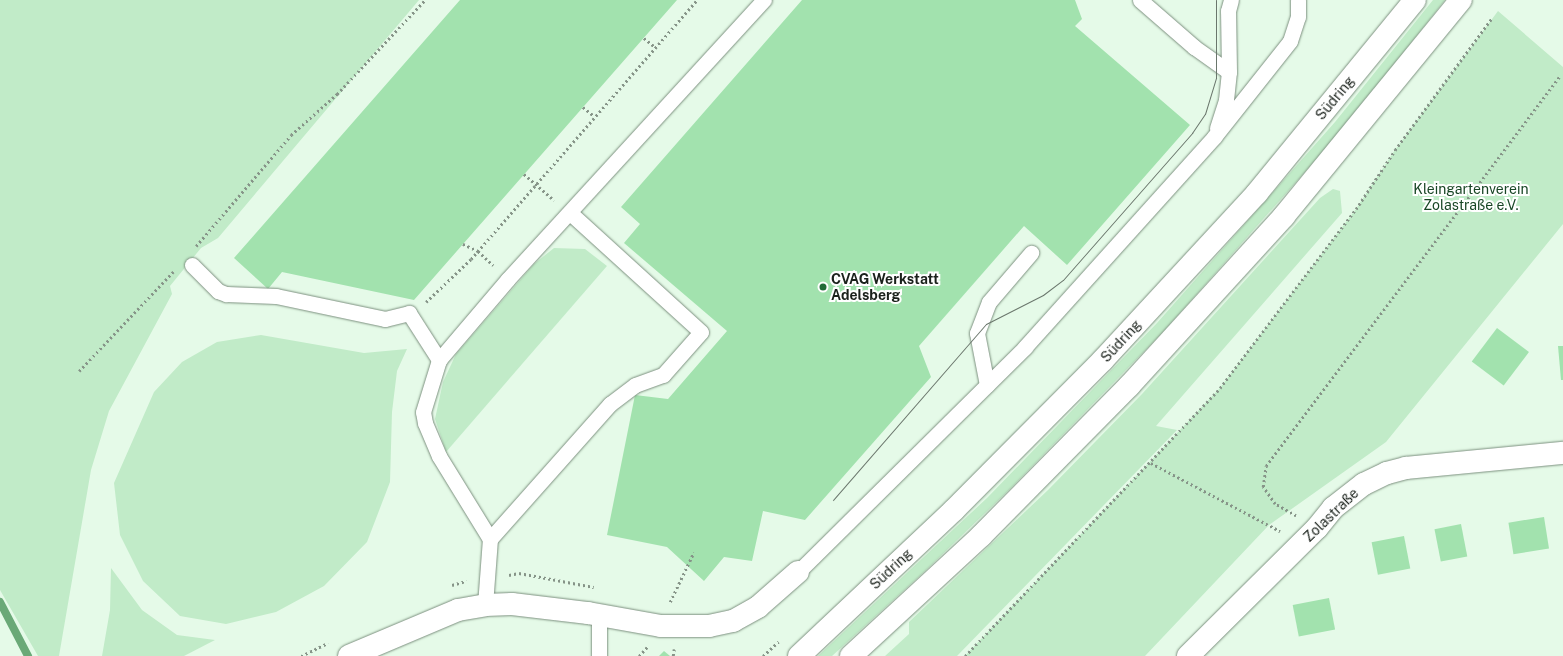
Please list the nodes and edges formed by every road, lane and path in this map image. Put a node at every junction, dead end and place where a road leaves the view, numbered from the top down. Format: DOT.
graph roads {
  1 [pos="425,0"];
  2 [pos="697,0"];
  3 [pos="764,0"];
  4 [pos="1140,0"];
  5 [pos="1231,0"];
  6 [pos="1298,0"];
  7 [pos="1415,0"];
  8 [pos="1461,0"];
  9 [pos="1492,18"];
  10 [pos="644,38"];
  11 [pos="655,48"];
  12 [pos="1229,72"];
  13 [pos="1559,77"];
  14 [pos="583,107"];
  15 [pos="594,116"];
  16 [pos="1214,137"];
  17 [pos="524,174"];
  18 [pos="535,184"];
  19 [pos="570,213"];
  20 [pos="463,244"];
  21 [pos="196,247"];
  22 [pos="478,251"];
  23 [pos="1031,254"];
  24 [pos="192,265"];
  25 [pos="175,270"];
  26 [pos="508,279"];
  27 [pos="409,313"];
  28 [pos="439,360"];
  29 [pos="80,371"];
  30 [pos="988,384"];
  31 [pos="1563,453"];
  32 [pos="1151,463"];
  33 [pos="1309,535"];
  34 [pos="490,539"];
  35 [pos="798,572"];
  36 [pos="485,605"];
  37 [pos="599,615"];
  38 [pos="780,640"];
  39 [pos="348,656"];
  40 [pos="599,656"];
  41 [pos="763,656"];
  42 [pos="799,656"];
  43 [pos="851,656"];
  44 [pos="964,656"];
  45 [pos="1188,656"];
  1 -- 21 [label="path"];
  2 -- 11 [label="path"];
  3 -- 19 [label="lane"];
  4 -- 12 [label="lane"];
  5 -- 12 [label="lane"];
  6 -- 16 [label="lane"];
  7 -- 42 [label="main road, Südring"];
  8 -- 43 [label="main road"];
  9 -- 32 [label="path"];
  10 -- 11 [label="path"];
  11 -- 15 [label="path"];
  12 -- 16 [label="lane"];
  13 -- 33 [label="path"];
  14 -- 15 [label="path"];
  15 -- 18 [label="path"];
  16 -- 30 [label="lane"];
  17 -- 18 [label="path"];
  18 -- 19 [label="path"];
  18 -- 22 [label="path"];
  19 -- 26 [label="lane"];
  19 -- 34 [label="lane"];
  20 -- 22 [label="path"];
  22 -- 26 [label="path"];
  22 -- 27 [label="path"];
  23 -- 30 [label="lane"];
  24 -- 27 [label="lane"];
  25 -- 29 [label="path"];
  26 -- 28 [label="lane"];
  27 -- 28 [label="lane"];
  28 -- 34 [label="lane"];
  30 -- 35 [label="lane"];
  31 -- 33 [label="main road, Zolastraße"];
  32 -- 33 [label="path"];
  32 -- 44 [label="path"];
  33 -- 45 [label="main road, Zolastraße"];
  34 -- 36 [label="lane"];
  35 -- 37 [label="main road"];
  36 -- 37 [label="main road"];
  36 -- 39 [label="main road"];
  37 -- 40 [label="lane"];
  38 -- 41 [label="path"];
}
